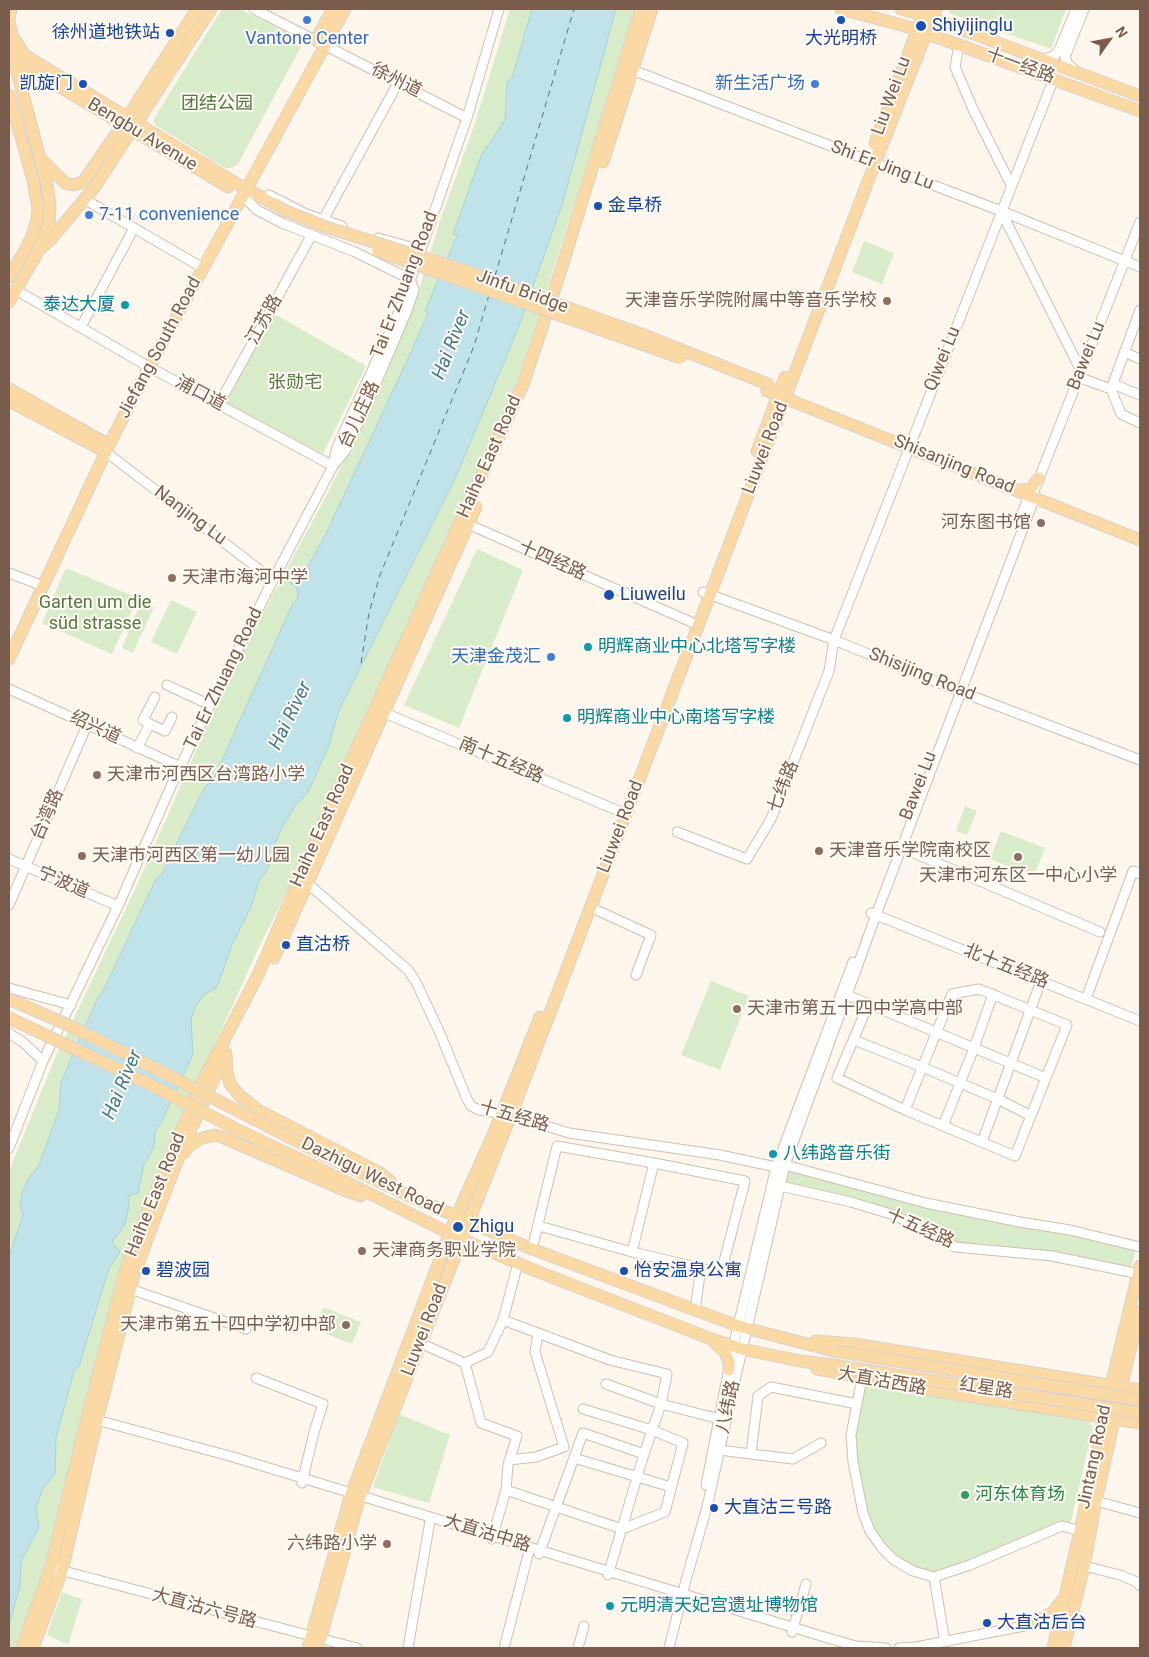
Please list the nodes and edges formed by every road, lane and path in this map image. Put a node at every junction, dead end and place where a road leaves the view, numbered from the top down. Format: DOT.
graph roads {
  1 [pos="11,9"];
  2 [pos="197,9"];
  3 [pos="211,9"];
  4 [pos="254,9"];
  5 [pos="333,9"];
  6 [pos="345,9"];
  7 [pos="499,9"];
  8 [pos="642,9"];
  9 [pos="652,9"];
  10 [pos="841,9"];
  11 [pos="901,9"];
  12 [pos="1076,9"];
  13 [pos="1084,9"];
  14 [pos="929,13"];
  15 [pos="9,21"];
  16 [pos="922,32"];
  17 [pos="320,42"];
  18 [pos="959,45"];
  19 [pos="10,48"];
  20 [pos="31,59"];
  21 [pos="1042,59"];
  22 [pos="628,69"];
  23 [pos="1077,72"];
  24 [pos="1054,78"];
  25 [pos="398,83"];
  26 [pos="9,95"];
  27 [pos="142,95"];
  28 [pos="1140,96"];
  29 [pos="110,106"];
  30 [pos="11,108"];
  31 [pos="1140,111"];
  32 [pos="467,118"];
  33 [pos="130,123"];
  34 [pos="40,157"];
  35 [pos="872,162"];
  36 [pos="1012,185"];
  37 [pos="243,190"];
  38 [pos="84,199"];
  39 [pos="272,207"];
  40 [pos="1002,211"];
  41 [pos="323,220"];
  42 [pos="1140,222"];
  43 [pos="134,228"];
  44 [pos="311,236"];
  45 [pos="39,250"];
  46 [pos="421,250"];
  47 [pos="1125,261"];
  48 [pos="1140,267"];
  49 [pos="203,268"];
  50 [pos="9,277"];
  51 [pos="410,279"];
  52 [pos="16,290"];
  53 [pos="9,302"];
  54 [pos="1140,310"];
  55 [pos="1138,324"];
  56 [pos="81,327"];
  57 [pos="1124,352"];
  58 [pos="1140,359"];
  59 [pos="149,367"];
  60 [pos="1080,374"];
  61 [pos="1112,387"];
  62 [pos="9,389"];
  63 [pos="780,392"];
  64 [pos="1140,395"];
  65 [pos="9,401"];
  66 [pos="219,404"];
  67 [pos="1140,423"];
  68 [pos="909,445"];
  69 [pos="108,449"];
  70 [pos="333,466"];
  71 [pos="1039,478"];
  72 [pos="1032,493"];
  73 [pos="1050,497"];
  74 [pos="464,523"];
  75 [pos="1140,534"];
  76 [pos="1140,540"];
  77 [pos="9,573"];
  78 [pos="273,580"];
  79 [pos="44,586"];
  80 [pos="706,593"];
  81 [pos="695,623"];
  82 [pos="834,640"];
  83 [pos="9,659"];
  84 [pos="167,685"];
  85 [pos="9,689"];
  86 [pos="958,690"];
  87 [pos="156,697"];
  88 [pos="210,705"];
  89 [pos="380,711"];
  90 [pos="172,716"];
  91 [pos="150,724"];
  92 [pos="88,725"];
  93 [pos="137,748"];
  94 [pos="1140,760"];
  95 [pos="181,767"];
  96 [pos="623,812"];
  97 [pos="677,832"];
  98 [pos="902,848"];
  99 [pos="9,859"];
  100 [pos="26,867"];
  101 [pos="1140,874"];
  102 [pos="307,883"];
  103 [pos="9,905"];
  104 [pos="118,906"];
  105 [pos="590,907"];
  106 [pos="874,914"];
  107 [pos="1100,932"];
  108 [pos="636,976"];
  109 [pos="1041,981"];
  110 [pos="9,988"];
  111 [pos="993,994"];
  112 [pos="847,995"];
  113 [pos="9,999"];
  114 [pos="1086,999"];
  115 [pos="869,1003"];
  116 [pos="71,1005"];
  117 [pos="1030,1010"];
  118 [pos="9,1018"];
  119 [pos="1140,1021"];
  120 [pos="9,1032"];
  121 [pos="936,1032"];
  122 [pos="854,1040"];
  123 [pos="974,1048"];
  124 [pos="226,1053"];
  125 [pos="43,1061"];
  126 [pos="1011,1064"];
  127 [pos="922,1067"];
  128 [pos="1046,1078"];
  129 [pos="960,1084"];
  130 [pos="998,1099"];
  131 [pos="905,1110"];
  132 [pos="507,1114"];
  133 [pos="1031,1116"];
  134 [pos="943,1126"];
  135 [pos="982,1142"];
  136 [pos="9,1148"];
  137 [pos="178,1161"];
  138 [pos="654,1163"];
  139 [pos="781,1166"];
  140 [pos="780,1186"];
  141 [pos="407,1195"];
  142 [pos="394,1205"];
  143 [pos="456,1217"];
  144 [pos="469,1222"];
  145 [pos="539,1226"];
  146 [pos="456,1236"];
  147 [pos="1140,1246"];
  148 [pos="532,1249"];
  149 [pos="632,1252"];
  150 [pos="518,1263"];
  151 [pos="701,1268"];
  152 [pos="1140,1271"];
  153 [pos="130,1289"];
  154 [pos="695,1310"];
  155 [pos="1140,1312"];
  156 [pos="712,1316"];
  157 [pos="503,1320"];
  158 [pos="742,1327"];
  159 [pos="246,1329"];
  160 [pos="538,1333"];
  161 [pos="704,1336"];
  162 [pos="802,1342"];
  163 [pos="420,1343"];
  164 [pos="737,1346"];
  165 [pos="834,1351"];
  166 [pos="769,1354"];
  167 [pos="800,1361"];
  168 [pos="465,1362"];
  169 [pos="832,1365"];
  170 [pos="1121,1368"];
  171 [pos="733,1371"];
  172 [pos="256,1378"];
  173 [pos="862,1378"];
  174 [pos="606,1384"];
  175 [pos="1115,1386"];
  176 [pos="1140,1389"];
  177 [pos="660,1404"];
  178 [pos="857,1404"];
  179 [pos="583,1409"];
  180 [pos="1138,1413"];
  181 [pos="1086,1415"];
  182 [pos="1110,1416"];
  183 [pos="720,1419"];
  184 [pos="92,1421"];
  185 [pos="652,1430"];
  186 [pos="1106,1435"];
  187 [pos="821,1443"];
  188 [pos="720,1450"];
  189 [pos="644,1454"];
  190 [pos="751,1454"];
  191 [pos="574,1458"];
  192 [pos="509,1460"];
  193 [pos="637,1478"];
  194 [pos="303,1481"];
  195 [pos="671,1488"];
  196 [pos="506,1490"];
  197 [pos="355,1496"];
  198 [pos="1096,1501"];
  199 [pos="556,1506"];
  200 [pos="1140,1514"];
  201 [pos="430,1521"];
  202 [pos="622,1529"];
  203 [pos="1080,1531"];
  204 [pos="492,1538"];
  205 [pos="529,1551"];
  206 [pos="539,1552"];
  207 [pos="1084,1566"];
  208 [pos="56,1569"];
  209 [pos="608,1573"];
  210 [pos="685,1573"];
  211 [pos="934,1578"];
  212 [pos="806,1584"];
  213 [pos="1140,1586"];
  214 [pos="682,1594"];
  215 [pos="1065,1595"];
  216 [pos="707,1604"];
  217 [pos="1034,1624"];
  218 [pos="1064,1625"];
  219 [pos="584,1626"];
  220 [pos="793,1630"];
  221 [pos="1056,1636"];
  222 [pos="945,1642"];
  223 [pos="314,1643"];
  224 [pos="22,1648"];
  225 [pos="33,1648"];
  226 [pos="357,1648"];
  227 [pos="408,1648"];
  228 [pos="504,1648"];
  229 [pos="578,1648"];
  230 [pos="669,1648"];
  231 [pos="847,1648"];
  232 [pos="886,1648"];
  233 [pos="899,1648"];
  234 [pos="1053,1648"];
  235 [pos="1060,1648"];
  236 [pos="1064,1648"];
  1 -- 15 [label="main road"];
  2 -- 27 [label="main road"];
  3 -- 33 [label="main road"];
  4 -- 17 [label="street, 徐州道"];
  5 -- 17 [label="main road"];
  6 -- 17 [label="main road"];
  7 -- 32 [label="street, Tai Er Zhuang Road"];
  8 -- 22 [label="main road, Haihe East Road"];
  9 -- 22 [label="main road, Haihe East Road"];
  10 -- 16 [label="main road, 十一经路"];
  11 -- 14 [label="main road, 十一经路"];
  12 -- 21 [label="street"];
  13 -- 23 [label="street"];
  14 -- 16 [label="main road"];
  14 -- 21 [label="main road, 十一经路"];
  15 -- 20 [label="main road"];
  16 -- 18 [label="main road, 十一经路"];
  16 -- 35 [label="main road, Liu Wei Lu"];
  17 -- 25 [label="street, 徐州道"];
  17 -- 37 [label="main road, Jiefang South Road"];
  18 -- 24 [label="main road, 十一经路"];
  18 -- 36 [label="street"];
  19 -- 20 [label="main road, Bengbu Avenue"];
  19 -- 33 [label="main road, Bengbu Avenue"];
  19 -- 34 [label="main road"];
  20 -- 29 [label="main road, Bengbu Avenue"];
  21 -- 23 [label="main road, 十一经路"];
  22 -- 35 [label="street, Shi Er Jing Lu"];
  22 -- 74 [label="main road, Haihe East Road"];
  23 -- 28 [label="main road, 十一经路"];
  24 -- 31 [label="main road, 十一经路"];
  24 -- 36 [label="street, Qiwei Lu"];
  25 -- 32 [label="street, 徐州道"];
  25 -- 41 [label="street"];
  26 -- 30 [label="main road"];
  27 -- 29 [label="main road"];
  27 -- 33 [label="main road"];
  29 -- 33 [label="main road, Bengbu Avenue"];
  30 -- 50 [label="main road"];
  32 -- 46 [label="street, Tai Er Zhuang Road"];
  33 -- 34 [label="main road"];
  33 -- 37 [label="main road, Bengbu Avenue"];
  33 -- 37 [label="main road, Bengbu Avenue"];
  33 -- 38 [label="main road"];
  34 -- 45 [label="main road"];
  35 -- 40 [label="street, Shi Er Jing Lu"];
  35 -- 63 [label="main road, Liuwei Road"];
  35 -- 63 [label="main road"];
  36 -- 40 [label="street, Qiwei Lu"];
  37 -- 39 [label="main road, Bengbu Avenue"];
  37 -- 41 [label="street, Bengbu Avenue"];
  37 -- 44 [label="street"];
  37 -- 49 [label="main road, Jiefang South Road"];
  38 -- 43 [label="street"];
  38 -- 45 [label="main road"];
  39 -- 63 [label="main road, Jinfu Bridge, bridge"];
  40 -- 47 [label="street, Shi Er Jing Lu"];
  40 -- 60 [label="street"];
  40 -- 68 [label="street, Qiwei Lu"];
  41 -- 46 [label="street, Bengbu Avenue"];
  42 -- 47 [label="street, Bawei Lu"];
  43 -- 49 [label="street"];
  43 -- 56 [label="street"];
  44 -- 51 [label="street"];
  44 -- 66 [label="street, 江苏路"];
  45 -- 52 [label="main road"];
  46 -- 51 [label="street, Tai Er Zhuang Road"];
  47 -- 48 [label="street, Shi Er Jing Lu"];
  47 -- 60 [label="street, Bawei Lu"];
  49 -- 59 [label="main road, Jiefang South Road"];
  51 -- 70 [label="street, Tai Er Zhuang Road"];
  52 -- 53 [label="main road"];
  52 -- 56 [label="street, 浦口道"];
  54 -- 55 [label="street"];
  55 -- 57 [label="street"];
  56 -- 59 [label="street, 浦口道"];
  57 -- 58 [label="street"];
  57 -- 61 [label="street"];
  59 -- 66 [label="street, 浦口道"];
  59 -- 69 [label="main road, Jiefang South Road"];
  60 -- 61 [label="street"];
  60 -- 71 [label="street, Bawei Lu"];
  61 -- 64 [label="street"];
  61 -- 67 [label="street"];
  62 -- 69 [label="main road"];
  63 -- 68 [label="main road, Shisanjing Road"];
  63 -- 68 [label="main road, Shisanjing Road"];
  63 -- 80 [label="main road, Liuwei Road"];
  65 -- 69 [label="main road"];
  66 -- 70 [label="street, 浦口道"];
  68 -- 72 [label="main road, Shisanjing Road"];
  68 -- 72 [label="main road, Shisanjing Road"];
  68 -- 82 [label="street, Qiwei Lu"];
  69 -- 78 [label="street, Nanjing Lu"];
  69 -- 79 [label="main road, Jiefang South Road"];
  70 -- 78 [label="street, Tai Er Zhuang Road"];
  71 -- 72 [label="main road"];
  71 -- 73 [label="main road"];
  72 -- 73 [label="main road, Shisanjing Road"];
  72 -- 76 [label="main road, Shisanjing Road"];
  72 -- 86 [label="street, Bawei Lu"];
  73 -- 75 [label="main road, Shisanjing Road"];
  74 -- 81 [label="street, 十四经路"];
  74 -- 89 [label="main road, Haihe East Road"];
  77 -- 79 [label="street"];
  78 -- 88 [label="street, Tai Er Zhuang Road"];
  79 -- 83 [label="main road, Jiefang South Road"];
  80 -- 81 [label="main road, Liuwei Road"];
  80 -- 82 [label="street, Shisijing Road"];
  81 -- 96 [label="main road, Liuwei Road"];
  82 -- 86 [label="street, Shisijing Road"];
  82 -- 97 [label="street, 七纬路"];
  84 -- 88 [label="street"];
  85 -- 92 [label="street, 绍兴道"];
  86 -- 94 [label="street, Shisijing Road"];
  86 -- 98 [label="street, Bawei Lu"];
  86 -- 106 [label="street, Bawei Lu"];
  87 -- 91 [label="street"];
  88 -- 95 [label="street, Tai Er Zhuang Road"];
  89 -- 96 [label="street, 南十五经路"];
  89 -- 102 [label="main road, Haihe East Road"];
  89 -- 184 [label="main road, Haihe East Road"];
  90 -- 91 [label="street"];
  91 -- 93 [label="street"];
  92 -- 93 [label="street, 绍兴道"];
  92 -- 100 [label="street, 台湾路"];
  93 -- 95 [label="street, 绍兴道"];
  95 -- 104 [label="street, Tai Er Zhuang Road"];
  96 -- 105 [label="main road, Liuwei Road"];
  96 -- 132 [label="main road, Liuwei Road"];
  98 -- 106 [label="street, Bawei Lu"];
  98 -- 107 [label="street"];
  99 -- 100 [label="street, 宁波道"];
  100 -- 103 [label="street, 台湾路"];
  100 -- 104 [label="street, 宁波道"];
  101 -- 114 [label="street"];
  102 -- 124 [label="main road, Haihe East Road"];
  102 -- 132 [label="street, 十五经路"];
  104 -- 116 [label="street, Tai Er Zhuang Road"];
  105 -- 108 [label="street"];
  105 -- 132 [label="main road, Liuwei Road"];
  106 -- 109 [label="street, 北十五经路"];
  106 -- 112 [label="street, Bawei Lu"];
  106 -- 139 [label="street, Bawei Lu"];
  109 -- 114 [label="street, 北十五经路"];
  109 -- 117 [label="street"];
  110 -- 116 [label="street"];
  111 -- 117 [label="street"];
  111 -- 121 [label="street"];
  111 -- 123 [label="street"];
  112 -- 115 [label="street"];
  112 -- 139 [label="street, Bawei Lu"];
  113 -- 141 [label="main road, Dazhigu West Road, bridge"];
  114 -- 119 [label="street, 北十五经路"];
  115 -- 121 [label="street"];
  115 -- 122 [label="street"];
  116 -- 125 [label="street, Tai Er Zhuang Road"];
  117 -- 126 [label="street"];
  117 -- 128 [label="street"];
  118 -- 142 [label="main road, Dazhigu West Road, bridge"];
  120 -- 125 [label="street"];
  121 -- 123 [label="street"];
  121 -- 127 [label="street"];
  122 -- 127 [label="street"];
  122 -- 131 [label="street"];
  123 -- 126 [label="street"];
  123 -- 129 [label="street"];
  124 -- 137 [label="main road, Haihe East Road"];
  124 -- 141 [label="main road"];
  125 -- 136 [label="street, Tai Er Zhuang Road"];
  126 -- 128 [label="street"];
  126 -- 130 [label="street"];
  127 -- 129 [label="street"];
  127 -- 131 [label="street"];
  128 -- 133 [label="street"];
  129 -- 130 [label="street"];
  129 -- 134 [label="street"];
  130 -- 133 [label="street"];
  130 -- 135 [label="street"];
  131 -- 134 [label="street"];
  132 -- 139 [label="street, 十五经路"];
  132 -- 143 [label="main road, Liuwei Road"];
  132 -- 144 [label="main road, Liuwei Road"];
  133 -- 135 [label="street"];
  134 -- 135 [label="street"];
  137 -- 142 [label="main road"];
  137 -- 153 [label="main road, Haihe East Road"];
  138 -- 145 [label="street"];
  138 -- 149 [label="street"];
  138 -- 151 [label="street"];
  139 -- 140 [label="street, 八纬路"];
  139 -- 147 [label="street, 十五经路"];
  139 -- 158 [label="street, 八纬路"];
  140 -- 152 [label="street, 十五经路"];
  140 -- 158 [label="street, 八纬路"];
  141 -- 143 [label="main road, Dazhigu West Road"];
  142 -- 146 [label="main road, Dazhigu West Road"];
  143 -- 144 [label="main road, Dazhigu West Road"];
  143 -- 146 [label="main road, Liuwei Road"];
  144 -- 146 [label="main road, Liuwei Road"];
  144 -- 148 [label="main road, Dazhigu West Road"];
  145 -- 148 [label="street"];
  145 -- 149 [label="street"];
  146 -- 150 [label="main road, Dazhigu West Road"];
  146 -- 163 [label="main road, Liuwei Road"];
  146 -- 197 [label="main road, Liuwei Road"];
  148 -- 154 [label="main road, Dazhigu West Road"];
  149 -- 151 [label="street"];
  150 -- 157 [label="street"];
  150 -- 161 [label="main road, Dazhigu West Road"];
  151 -- 154 [label="street"];
  152 -- 170 [label="main road, Jintang Road"];
  153 -- 159 [label="street"];
  153 -- 184 [label="main road, Haihe East Road"];
  154 -- 156 [label="main road, Dazhigu West Road"];
  155 -- 170 [label="main road, Jintang Road"];
  156 -- 158 [label="main road, Dazhigu West Road"];
  156 -- 164 [label="street"];
  157 -- 160 [label="street"];
  157 -- 168 [label="street"];
  158 -- 162 [label="main road, Dazhigu West Road"];
  158 -- 164 [label="street, 八纬路"];
  160 -- 177 [label="street"];
  160 -- 192 [label="street"];
  161 -- 164 [label="main road, Dazhigu West Road"];
  161 -- 171 [label="main road"];
  162 -- 165 [label="main road, Dazhigu West Road"];
  162 -- 175 [label="main road, 大直沽西路"];
  163 -- 168 [label="street"];
  163 -- 197 [label="main road, Liuwei Road"];
  164 -- 166 [label="main road, Dazhigu West Road"];
  164 -- 171 [label="street, 八纬路"];
  165 -- 180 [label="main road, 红星路, bridge"];
  166 -- 167 [label="main road, Dazhigu West Road"];
  166 -- 171 [label="street"];
  167 -- 169 [label="main road, Dazhigu West Road"];
  167 -- 173 [label="main road, 大直沽西路"];
  168 -- 192 [label="street"];
  169 -- 180 [label="main road, 红星路, bridge"];
  170 -- 175 [label="main road, Jintang Road"];
  170 -- 176 [label="main road"];
  171 -- 183 [label="street, 八纬路"];
  171 -- 188 [label="street, 八纬路"];
  172 -- 194 [label="street"];
  173 -- 178 [label="street"];
  173 -- 181 [label="main road, 大直沽西路"];
  174 -- 177 [label="street"];
  175 -- 176 [label="main road, 大直沽西路"];
  175 -- 182 [label="main road, Jintang Road"];
  175 -- 182 [label="main road, Jintang Road"];
  177 -- 183 [label="street"];
  177 -- 185 [label="street"];
  178 -- 190 [label="street"];
  178 -- 211 [label="street"];
  179 -- 185 [label="street"];
  180 -- 182 [label="main road"];
  180 -- 182 [label="main road"];
  180 -- 186 [label="main road"];
  181 -- 182 [label="main road, 大直沽西路"];
  181 -- 186 [label="main road"];
  182 -- 186 [label="main road, Jintang Road"];
  183 -- 210 [label="street, 八纬路"];
  184 -- 194 [label="street, 大直沽中路"];
  184 -- 208 [label="main road, Haihe East Road"];
  185 -- 189 [label="street"];
  185 -- 195 [label="street"];
  186 -- 198 [label="main road, Jintang Road"];
  186 -- 203 [label="main road, Jintang Road"];
  187 -- 190 [label="street"];
  188 -- 190 [label="street"];
  188 -- 210 [label="street, 八纬路"];
  189 -- 191 [label="street"];
  189 -- 193 [label="street"];
  191 -- 193 [label="street"];
  191 -- 199 [label="street"];
  192 -- 196 [label="street"];
  193 -- 195 [label="street"];
  193 -- 202 [label="street"];
  194 -- 197 [label="street, 大直沽中路"];
  195 -- 202 [label="street"];
  196 -- 199 [label="street"];
  196 -- 204 [label="street"];
  197 -- 201 [label="street, 大直沽中路"];
  197 -- 204 [label="street, 大直沽中路"];
  197 -- 223 [label="main road, Liuwei Road"];
  198 -- 200 [label="street"];
  198 -- 207 [label="main road, Jintang Road"];
  199 -- 202 [label="street"];
  199 -- 206 [label="street"];
  201 -- 204 [label="street, 大直沽中路"];
  201 -- 227 [label="street"];
  202 -- 209 [label="street"];
  203 -- 211 [label="street"];
  203 -- 215 [label="main road, Jintang Road"];
  204 -- 205 [label="street, 大直沽中路"];
  204 -- 206 [label="street, 大直沽中路"];
  205 -- 206 [label="street, 大直沽中路"];
  205 -- 228 [label="street"];
  206 -- 209 [label="street, 大直沽中路"];
  207 -- 213 [label="street"];
  207 -- 218 [label="main road, Jintang Road"];
  208 -- 223 [label="street, 大直沽六号路"];
  208 -- 224 [label="main road, Haihe East Road"];
  208 -- 225 [label="main road, Haihe East Road"];
  209 -- 214 [label="street, 大直沽中路"];
  210 -- 214 [label="street, 八纬路"];
  210 -- 216 [label="street"];
  211 -- 222 [label="street"];
  212 -- 220 [label="street"];
  214 -- 216 [label="street, 大直沽中路"];
  214 -- 230 [label="street, 八纬路"];
  215 -- 217 [label="main road"];
  215 -- 218 [label="main road, Jintang Road"];
  216 -- 220 [label="street"];
  217 -- 218 [label="street"];
  217 -- 221 [label="main road"];
  217 -- 222 [label="street"];
  218 -- 221 [label="main road, Jintang Road"];
  218 -- 236 [label="main road, Jintang Road"];
  219 -- 229 [label="street"];
  220 -- 231 [label="street"];
  220 -- 232 [label="street"];
  221 -- 234 [label="main road, Jintang Road"];
  221 -- 235 [label="main road"];
  222 -- 233 [label="street"];
  223 -- 226 [label="street, 大直沽六号路"];
}
